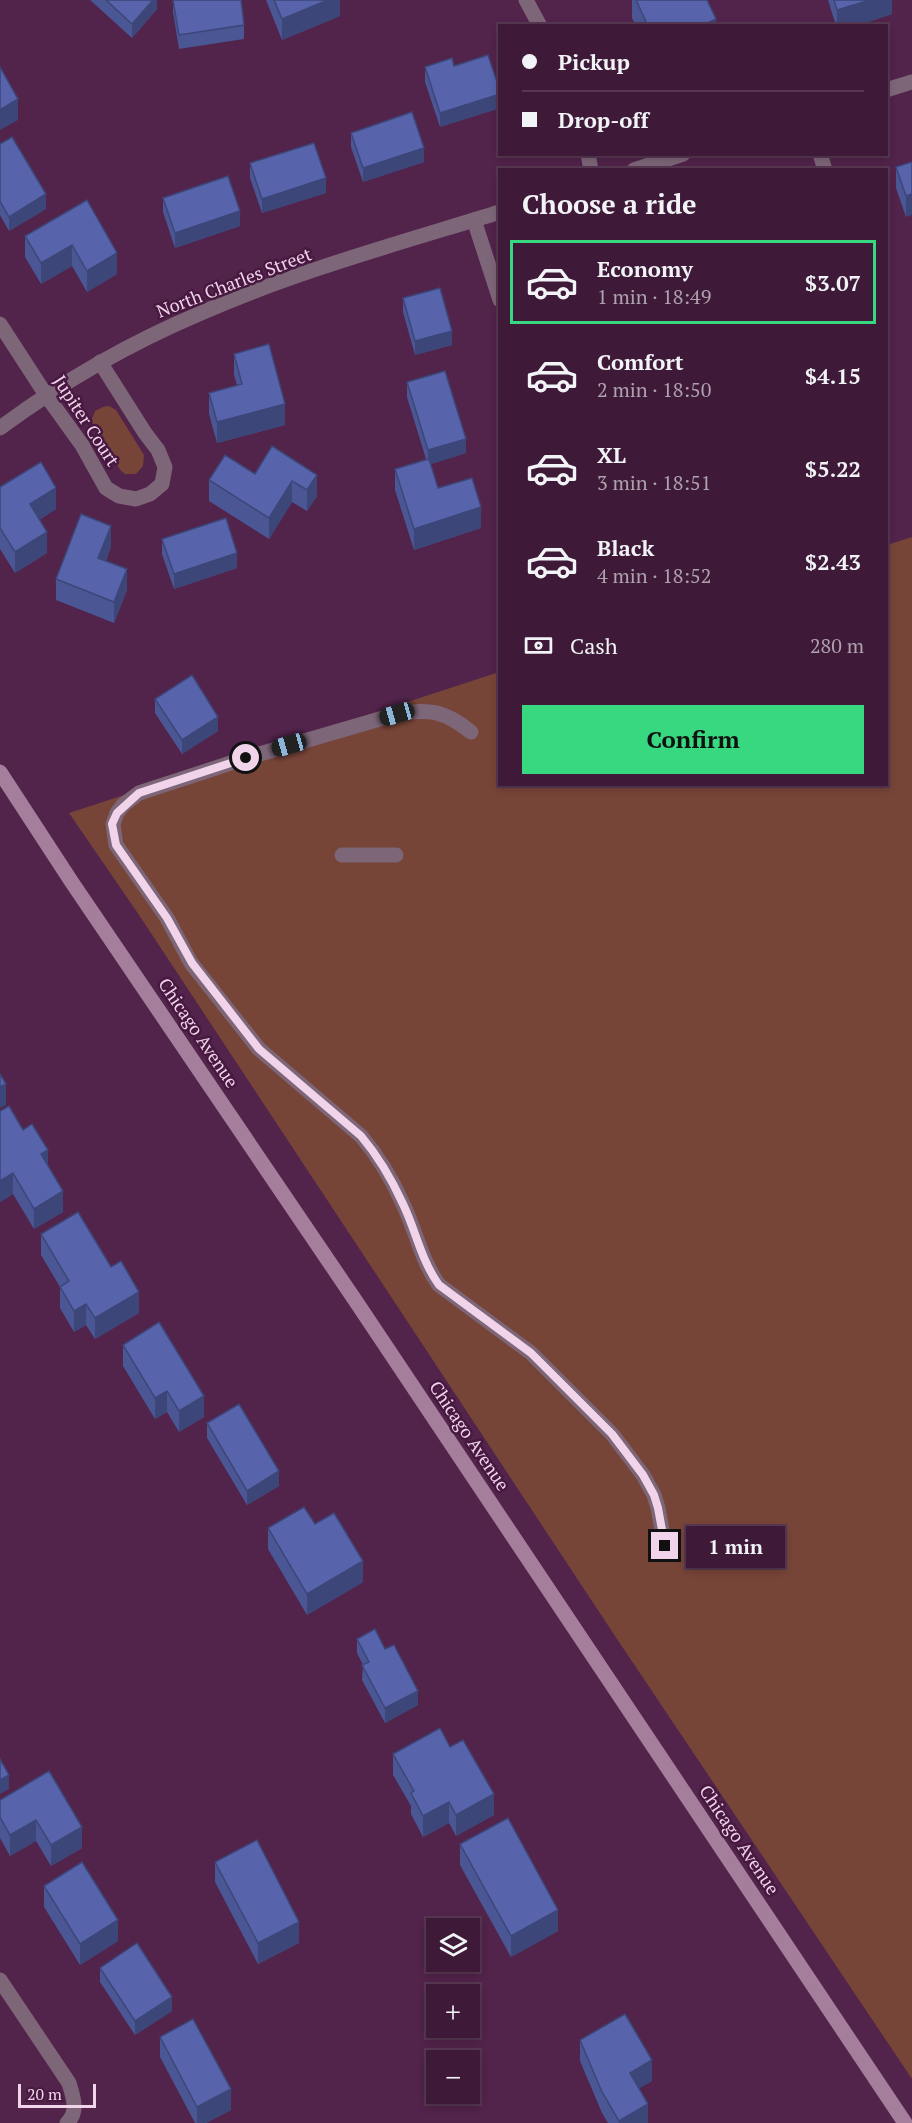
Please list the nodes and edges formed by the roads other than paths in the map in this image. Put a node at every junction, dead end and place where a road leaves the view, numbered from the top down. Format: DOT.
graph roads {
  1 [pos="526,0"];
  2 [pos="539,24"];
  3 [pos="912,82"];
  4 [pos="888,89"];
  5 [pos="677,156"];
  6 [pos="640,168"];
  7 [pos="498,213"];
  8 [pos="474,220"];
  9 [pos="498,294"];
  10 [pos="0,324"];
  11 [pos="100,362"];
  12 [pos="46,395"];
  13 [pos="0,428"];
  14 [pos="471,732"];
  15 [pos="0,772"];
  16 [pos="342,855"];
  17 [pos="396,855"];
  18 [pos="665,1546"];
  19 [pos="0,1980"];
  20 [pos="67,2123"];
  21 [pos="905,2123"];
  1 -- 2 [label="street"];
  3 -- 4 [label="street"];
  5 -- 6 [label="street"];
  7 -- 8 [label="street, North Charles Street"];
  8 -- 9 [label="street"];
  8 -- 11 [label="street, North Charles Street"];
  10 -- 12 [label="street, Jupiter Court"];
  11 -- 12 [label="street, North Charles Street"];
  11 -- 12 [label="street, Jupiter Court"];
  12 -- 13 [label="street, North Charles Street"];
  14 -- 18 [label="street"];
  15 -- 21 [label="main road, Chicago Avenue"];
  16 -- 17 [label="street"];
  19 -- 20 [label="street"];
}
